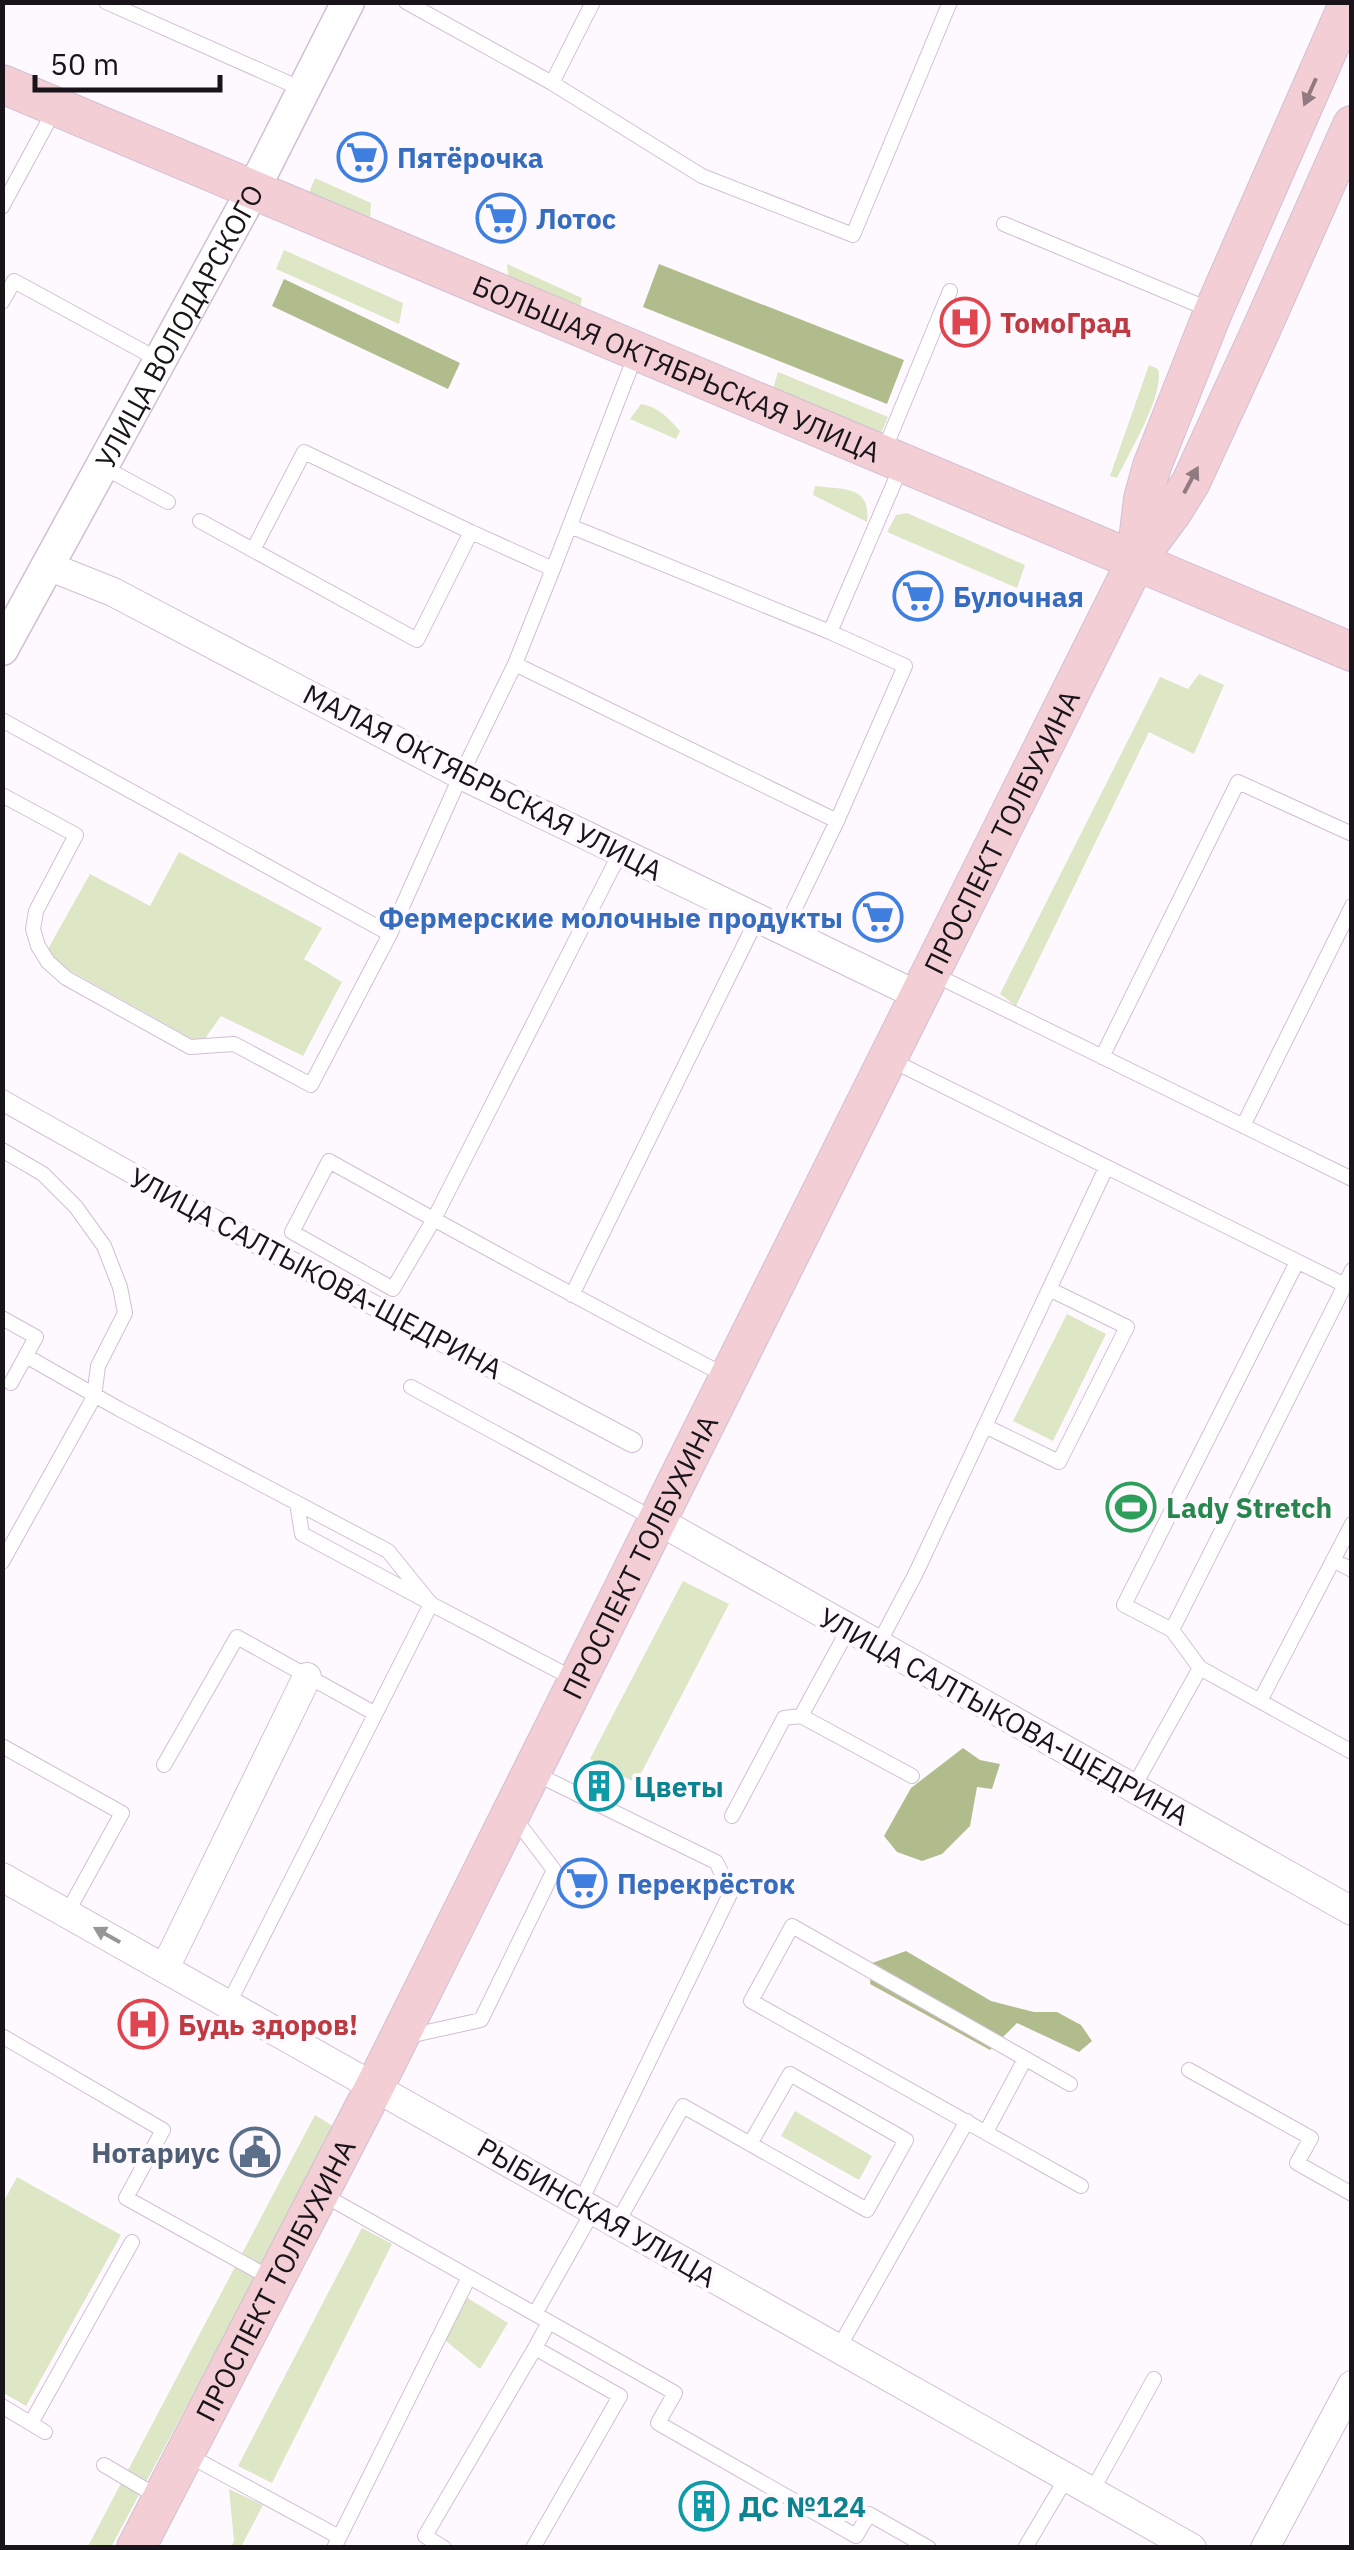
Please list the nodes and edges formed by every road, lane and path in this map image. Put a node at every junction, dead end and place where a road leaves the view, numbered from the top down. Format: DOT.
graph roads {
  1 [pos="106,2"];
  2 [pos="348,2"];
  3 [pos="406,2"];
  4 [pos="593,2"];
  5 [pos="950,2"];
  6 [pos="1349,2"];
  7 [pos="552,83"];
  8 [pos="2,84"];
  9 [pos="304,90"];
  10 [pos="56,106"];
  11 [pos="1352,124"];
  12 [pos="253,190"];
  13 [pos="2,208"];
  14 [pos="1004,224"];
  15 [pos="950,291"];
  16 [pos="2,302"];
  17 [pos="1213,312"];
  18 [pos="637,351"];
  19 [pos="160,361"];
  20 [pos="892,458"];
  21 [pos="102,467"];
  22 [pos="168,502"];
  23 [pos="200,520"];
  24 [pos="570,526"];
  25 [pos="471,532"];
  26 [pos="253,550"];
  27 [pos="1136,560"];
  28 [pos="48,566"];
  29 [pos="554,569"];
  30 [pos="830,632"];
  31 [pos="6,635"];
  32 [pos="1352,652"];
  33 [pos="514,664"];
  34 [pos="2,720"];
  35 [pos="460,775"];
  36 [pos="2,795"];
  37 [pos="837,821"];
  38 [pos="1352,834"];
  39 [pos="621,850"];
  40 [pos="1352,906"];
  41 [pos="757,919"];
  42 [pos="784,931"];
  43 [pos="390,934"];
  44 [pos="925,984"];
  45 [pos="1102,1057"];
  46 [pos="888,1059"];
  47 [pos="2,1100"];
  48 [pos="1243,1126"];
  49 [pos="2,1150"];
  50 [pos="1106,1168"];
  51 [pos="1352,1179"];
  52 [pos="434,1219"];
  53 [pos="1297,1262"];
  54 [pos="1348,1277"];
  55 [pos="1049,1289"];
  56 [pos="572,1295"];
  57 [pos="2,1318"];
  58 [pos="26,1356"];
  59 [pos="728,1378"];
  60 [pos="11,1382"];
  61 [pos="411,1388"];
  62 [pos="94,1396"];
  63 [pos="985,1426"];
  64 [pos="632,1442"];
  65 [pos="297,1503"];
  66 [pos="657,1520"];
  67 [pos="1352,1524"];
  68 [pos="1333,1560"];
  69 [pos="2,1562"];
  70 [pos="1352,1570"];
  71 [pos="431,1604"];
  72 [pos="849,1628"];
  73 [pos="1172,1630"];
  74 [pos="878,1645"];
  75 [pos="1200,1668"];
  76 [pos="306,1676"];
  77 [pos="577,1680"];
  78 [pos="1260,1701"];
  79 [pos="374,1713"];
  80 [pos="801,1716"];
  81 [pos="2,1746"];
  82 [pos="1352,1752"];
  83 [pos="164,1766"];
  84 [pos="531,1772"];
  85 [pos="912,1776"];
  86 [pos="1133,1788"];
  87 [pos="510,1812"];
  88 [pos="732,1816"];
  89 [pos="2,1877"];
  90 [pos="1352,1911"];
  91 [pos="67,1913"];
  92 [pos="164,1968"];
  93 [pos="229,2004"];
  94 [pos="2,2036"];
  95 [pos="399,2038"];
  96 [pos="1025,2059"];
  97 [pos="1188,2070"];
  98 [pos="1070,2084"];
  99 [pos="375,2086"];
  100 [pos="967,2122"];
  101 [pos="986,2132"];
  102 [pos="750,2144"];
  103 [pos="1081,2186"];
  104 [pos="320,2193"];
  105 [pos="1352,2194"];
  106 [pos="597,2212"];
  107 [pos="132,2242"];
  108 [pos="469,2277"];
  109 [pos="275,2280"];
  110 [pos="535,2314"];
  111 [pos="550,2322"];
  112 [pos="534,2348"];
  113 [pos="838,2349"];
  114 [pos="1154,2379"];
  115 [pos="1352,2385"];
  116 [pos="2,2406"];
  117 [pos="31,2423"];
  118 [pos="45,2432"];
  119 [pos="185,2453"];
  120 [pos="104,2466"];
  121 [pos="1066,2477"];
  122 [pos="1092,2491"];
  123 [pos="161,2499"];
  124 [pos="336,2542"];
  125 [pos="136,2548"];
  126 [pos="444,2548"];
  127 [pos="533,2548"];
  128 [pos="929,2548"];
  129 [pos="1025,2548"];
  130 [pos="1192,2548"];
  131 [pos="1265,2548"];
  1 -- 9 [label="lane"];
  2 -- 9 [label="street, УЛИЦА ВОЛОДАРСКОГО"];
  3 -- 7 [label="lane"];
  4 -- 7 [label="lane"];
  5 -- 7 [label="lane"];
  6 -- 17 [label="main road, ПРОСПЕКТ ТОЛБУХИНА, one-way"];
  8 -- 10 [label="main road, БОЛЬШАЯ ОКТЯБРЬСКАЯ УЛИЦА"];
  9 -- 12 [label="street, УЛИЦА ВОЛОДАРСКОГО"];
  10 -- 12 [label="main road, БОЛЬШАЯ ОКТЯБРЬСКАЯ УЛИЦА"];
  10 -- 13 [label="lane"];
  27 -- 11 [label="main road, ПРОСПЕКТ ТОЛБУХИНА, one-way"];
  12 -- 18 [label="main road, БОЛЬШАЯ ОКТЯБРЬСКАЯ УЛИЦА"];
  12 -- 19 [label="street, УЛИЦА ВОЛОДАРСКОГО"];
  14 -- 17 [label="lane"];
  15 -- 20 [label="lane"];
  16 -- 19 [label="lane"];
  17 -- 27 [label="main road, ПРОСПЕКТ ТОЛБУХИНА"];
  18 -- 20 [label="main road, БОЛЬШАЯ ОКТЯБРЬСКАЯ УЛИЦА"];
  18 -- 24 [label="lane"];
  19 -- 21 [label="street, УЛИЦА ВОЛОДАРСКОГО"];
  20 -- 27 [label="main road, БОЛЬШАЯ ОКТЯБРЬСКАЯ УЛИЦА"];
  20 -- 30 [label="lane"];
  21 -- 22 [label="lane"];
  21 -- 28 [label="street, УЛИЦА ВОЛОДАРСКОГО"];
  23 -- 26 [label="lane"];
  24 -- 29 [label="lane"];
  24 -- 30 [label="lane"];
  25 -- 26 [label="lane"];
  25 -- 26 [label="lane"];
  25 -- 29 [label="lane"];
  27 -- 32 [label="main road, БОЛЬШАЯ ОКТЯБРЬСКАЯ УЛИЦА"];
  27 -- 44 [label="main road, ПРОСПЕКТ ТОЛБУХИНА"];
  28 -- 31 [label="street, УЛИЦА ВОЛОДАРСКОГО"];
  28 -- 35 [label="street, МАЛАЯ ОКТЯБРЬСКАЯ УЛИЦА"];
  29 -- 33 [label="lane"];
  30 -- 37 [label="lane"];
  33 -- 35 [label="lane"];
  33 -- 37 [label="lane"];
  34 -- 43 [label="lane"];
  35 -- 39 [label="street, МАЛАЯ ОКТЯБРЬСКАЯ УЛИЦА"];
  35 -- 43 [label="lane"];
  36 -- 43 [label="lane"];
  37 -- 42 [label="lane"];
  38 -- 45 [label="lane"];
  39 -- 41 [label="street, МАЛАЯ ОКТЯБРЬСКАЯ УЛИЦА"];
  39 -- 52 [label="lane"];
  40 -- 48 [label="lane"];
  41 -- 42 [label="street, МАЛАЯ ОКТЯБРЬСКАЯ УЛИЦА"];
  41 -- 56 [label="lane"];
  42 -- 44 [label="street, МАЛАЯ ОКТЯБРЬСКАЯ УЛИЦА"];
  44 -- 45 [label="lane"];
  44 -- 46 [label="main road, ПРОСПЕКТ ТОЛБУХИНА"];
  45 -- 48 [label="lane"];
  46 -- 50 [label="lane"];
  46 -- 59 [label="main road, ПРОСПЕКТ ТОЛБУХИНА"];
  47 -- 64 [label="street, УЛИЦА САЛТЫКОВА-ЩЕДРИНА"];
  48 -- 51 [label="lane"];
  49 -- 62 [label="lane"];
  50 -- 53 [label="lane"];
  50 -- 55 [label="lane"];
  52 -- 52 [label="lane"];
  52 -- 56 [label="lane"];
  53 -- 54 [label="lane"];
  53 -- 73 [label="lane"];
  54 -- 73 [label="lane"];
  55 -- 63 [label="lane"];
  55 -- 63 [label="lane"];
  56 -- 59 [label="lane"];
  57 -- 58 [label="lane"];
  58 -- 60 [label="lane"];
  58 -- 62 [label="lane"];
  59 -- 66 [label="main road, ПРОСПЕКТ ТОЛБУХИНА"];
  61 -- 66 [label="lane"];
  62 -- 65 [label="lane"];
  62 -- 69 [label="lane"];
  63 -- 74 [label="lane"];
  65 -- 71 [label="lane"];
  65 -- 71 [label="lane"];
  66 -- 72 [label="street, УЛИЦА САЛТЫКОВА-ЩЕДРИНА"];
  66 -- 77 [label="main road, ПРОСПЕКТ ТОЛБУХИНА"];
  67 -- 68 [label="lane"];
  68 -- 70 [label="lane"];
  68 -- 78 [label="lane"];
  71 -- 77 [label="lane"];
  71 -- 79 [label="lane"];
  72 -- 74 [label="street, УЛИЦА САЛТЫКОВА-ЩЕДРИНА"];
  72 -- 80 [label="lane"];
  73 -- 75 [label="lane"];
  74 -- 86 [label="street, УЛИЦА САЛТЫКОВА-ЩЕДРИНА"];
  75 -- 78 [label="lane"];
  75 -- 86 [label="lane"];
  76 -- 79 [label="lane"];
  76 -- 83 [label="lane"];
  76 -- 92 [label="street"];
  77 -- 84 [label="main road, ПРОСПЕКТ ТОЛБУХИНА"];
  78 -- 82 [label="lane"];
  79 -- 93 [label="lane"];
  80 -- 85 [label="lane"];
  80 -- 88 [label="lane"];
  81 -- 91 [label="lane"];
  84 -- 87 [label="main road, ПРОСПЕКТ ТОЛБУХИНА"];
  84 -- 106 [label="lane"];
  86 -- 90 [label="street, УЛИЦА САЛТЫКОВА-ЩЕДРИНА"];
  87 -- 95 [label="main road, ПРОСПЕКТ ТОЛБУХИНА"];
  87 -- 95 [label="lane"];
  89 -- 91 [label="street, РЫБИНСКАЯ УЛИЦА"];
  92 -- 91 [label="street, РЫБИНСКАЯ УЛИЦА, one-way"];
  92 -- 93 [label="street, РЫБИНСКАЯ УЛИЦА"];
  93 -- 99 [label="street, РЫБИНСКАЯ УЛИЦА"];
  94 -- 109 [label="lane"];
  95 -- 99 [label="main road, ПРОСПЕКТ ТОЛБУХИНА"];
  96 -- 98 [label="lane"];
  96 -- 100 [label="lane"];
  96 -- 101 [label="lane"];
  97 -- 105 [label="lane"];
  99 -- 104 [label="main road, ПРОСПЕКТ ТОЛБУХИНА"];
  99 -- 106 [label="street, РЫБИНСКАЯ УЛИЦА"];
  100 -- 101 [label="lane"];
  100 -- 113 [label="lane"];
  101 -- 103 [label="lane"];
  102 -- 102 [label="lane"];
  102 -- 106 [label="lane"];
  104 -- 108 [label="lane"];
  104 -- 109 [label="main road, ПРОСПЕКТ ТОЛБУХИНА"];
  106 -- 110 [label="lane"];
  106 -- 113 [label="street, РЫБИНСКАЯ УЛИЦА"];
  107 -- 117 [label="lane"];
  108 -- 110 [label="lane"];
  108 -- 124 [label="lane"];
  109 -- 119 [label="main road, ПРОСПЕКТ ТОЛБУХИНА"];
  110 -- 111 [label="lane"];
  111 -- 112 [label="lane"];
  111 -- 128 [label="lane"];
  112 -- 126 [label="lane"];
  112 -- 127 [label="lane"];
  113 -- 121 [label="street, РЫБИНСКАЯ УЛИЦА"];
  114 -- 122 [label="lane"];
  115 -- 131 [label="street"];
  116 -- 117 [label="lane"];
  117 -- 118 [label="lane"];
  119 -- 123 [label="main road, ПРОСПЕКТ ТОЛБУХИНА"];
  119 -- 124 [label="lane"];
  120 -- 123 [label="lane"];
  121 -- 122 [label="street, РЫБИНСКАЯ УЛИЦА"];
  121 -- 129 [label="lane"];
  122 -- 130 [label="street, РЫБИНСКАЯ УЛИЦА"];
  123 -- 125 [label="main road, ПРОСПЕКТ ТОЛБУХИНА"];
}
